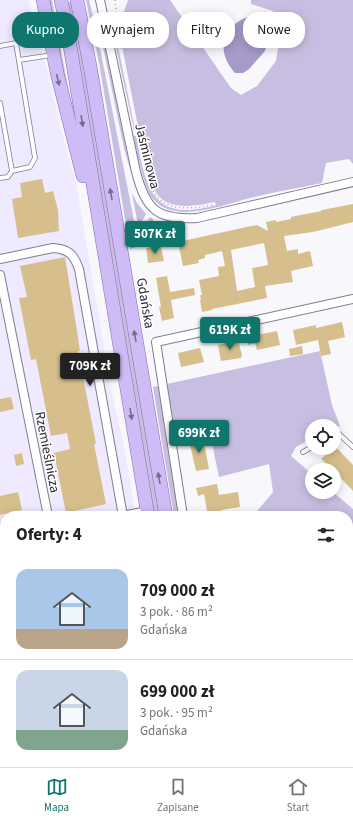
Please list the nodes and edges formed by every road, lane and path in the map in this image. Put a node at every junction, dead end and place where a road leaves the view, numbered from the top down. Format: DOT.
graph roads {
  1 [pos="43,0"];
  2 [pos="100,0"];
  3 [pos="115,0"];
  4 [pos="77,1"];
  5 [pos="62,2"];
  6 [pos="45,12"];
  7 [pos="12,44"];
  8 [pos="0,46"];
  9 [pos="17,48"];
  10 [pos="52,48"];
  11 [pos="121,54"];
  12 [pos="54,55"];
  13 [pos="19,60"];
  14 [pos="0,102"];
  15 [pos="12,171"];
  16 [pos="0,178"];
  17 [pos="353,182"];
  18 [pos="152,190"];
  19 [pos="218,214"];
  20 [pos="103,249"];
  21 [pos="0,259"];
  22 [pos="0,275"];
  23 [pos="353,299"];
  24 [pos="341,436"];
  25 [pos="353,447"];
  26 [pos="47,511"];
  27 [pos="121,511"];
  28 [pos="147,511"];
  29 [pos="165,511"];
  30 [pos="183,511"];
  1 -- 6 [label="main road"];
  2 -- 19 [label="street, Jaśminowa"];
  3 -- 11 [label="path"];
  29 -- 4 [label="main road, Gdańska, one-way"];
  5 -- 20 [label="main road, one-way"];
  7 -- 8 [label="lane"];
  9 -- 13 [label="lane"];
  10 -- 12 [label="main road"];
  12 -- 13 [label="lane"];
  12 -- 20 [label="main road, one-way"];
  13 -- 15 [label="lane"];
  14 -- 15 [label="lane"];
  15 -- 16 [label="lane"];
  17 -- 19 [label="street, Jaśminowa"];
  18 -- 19 [label="path"];
  20 -- 28 [label="main road, one-way"];
  21 -- 27 [label="street"];
  22 -- 26 [label="street, Rzemieślnicza"];
  23 -- 30 [label="street"];
  24 -- 25 [label="lane"];
}
